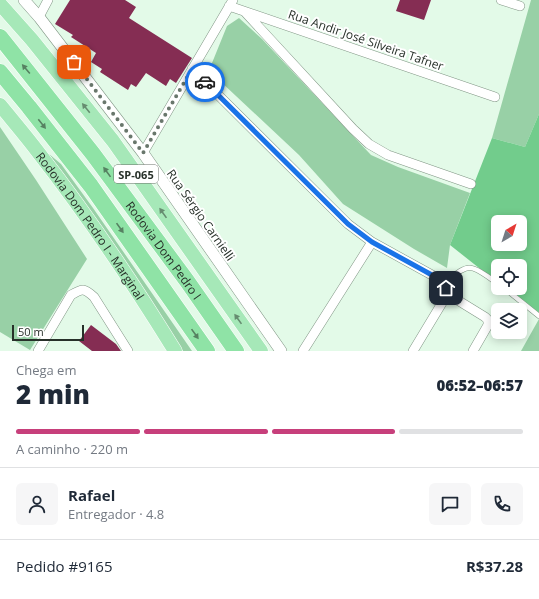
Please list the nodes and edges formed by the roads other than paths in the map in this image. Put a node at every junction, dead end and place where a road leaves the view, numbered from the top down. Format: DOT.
graph roads {
  1 [pos="48,0"];
  2 [pos="501,0"];
  3 [pos="26,1"];
  4 [pos="231,3"];
  5 [pos="0,4"];
  6 [pos="520,6"];
  7 [pos="245,12"];
  8 [pos="39,17"];
  9 [pos="0,37"];
  10 [pos="192,69"];
  11 [pos="0,72"];
  12 [pos="495,97"];
  13 [pos="0,105"];
  14 [pos="143,153"];
  15 [pos="471,184"];
  16 [pos="372,242"];
  17 [pos="491,279"];
  18 [pos="445,288"];
  19 [pos="513,295"];
  20 [pos="539,316"];
  21 [pos="38,351"];
  22 [pos="128,351"];
  23 [pos="175,351"];
  24 [pos="207,351"];
  25 [pos="236,351"];
  26 [pos="261,351"];
  27 [pos="281,351"];
  28 [pos="303,351"];
  29 [pos="413,351"];
  30 [pos="473,351"];
  1 -- 8 [label="street"];
  2 -- 6 [label="street"];
  3 -- 8 [label="street, Rua Sérgio Carnielli"];
  4 -- 7 [label="street, Rua Andir José Silveira Tafner"];
  4 -- 10 [label="street"];
  26 -- 5 [label="highway, SP-065, one-way"];
  7 -- 12 [label="street, Rua Andir José Silveira Tafner"];
  7 -- 15 [label="street"];
  8 -- 14 [label="street, Rua Sérgio Carnielli"];
  25 -- 9 [label="highway, Rodovia Dom Pedro I / SP-065, one-way"];
  10 -- 14 [label="street"];
  10 -- 16 [label="street"];
  11 -- 24 [label="highway, Rodovia Dom Pedro I, one-way"];
  13 -- 23 [label="highway, Rodovia Dom Pedro I - Marginal"];
  14 -- 27 [label="street, Rua Sérgio Carnielli"];
  16 -- 18 [label="street"];
  16 -- 28 [label="street"];
  17 -- 18 [label="lane"];
  18 -- 29 [label="street"];
  18 -- 30 [label="street"];
  19 -- 20 [label="lane"];
  21 -- 22 [label="street"];
}
